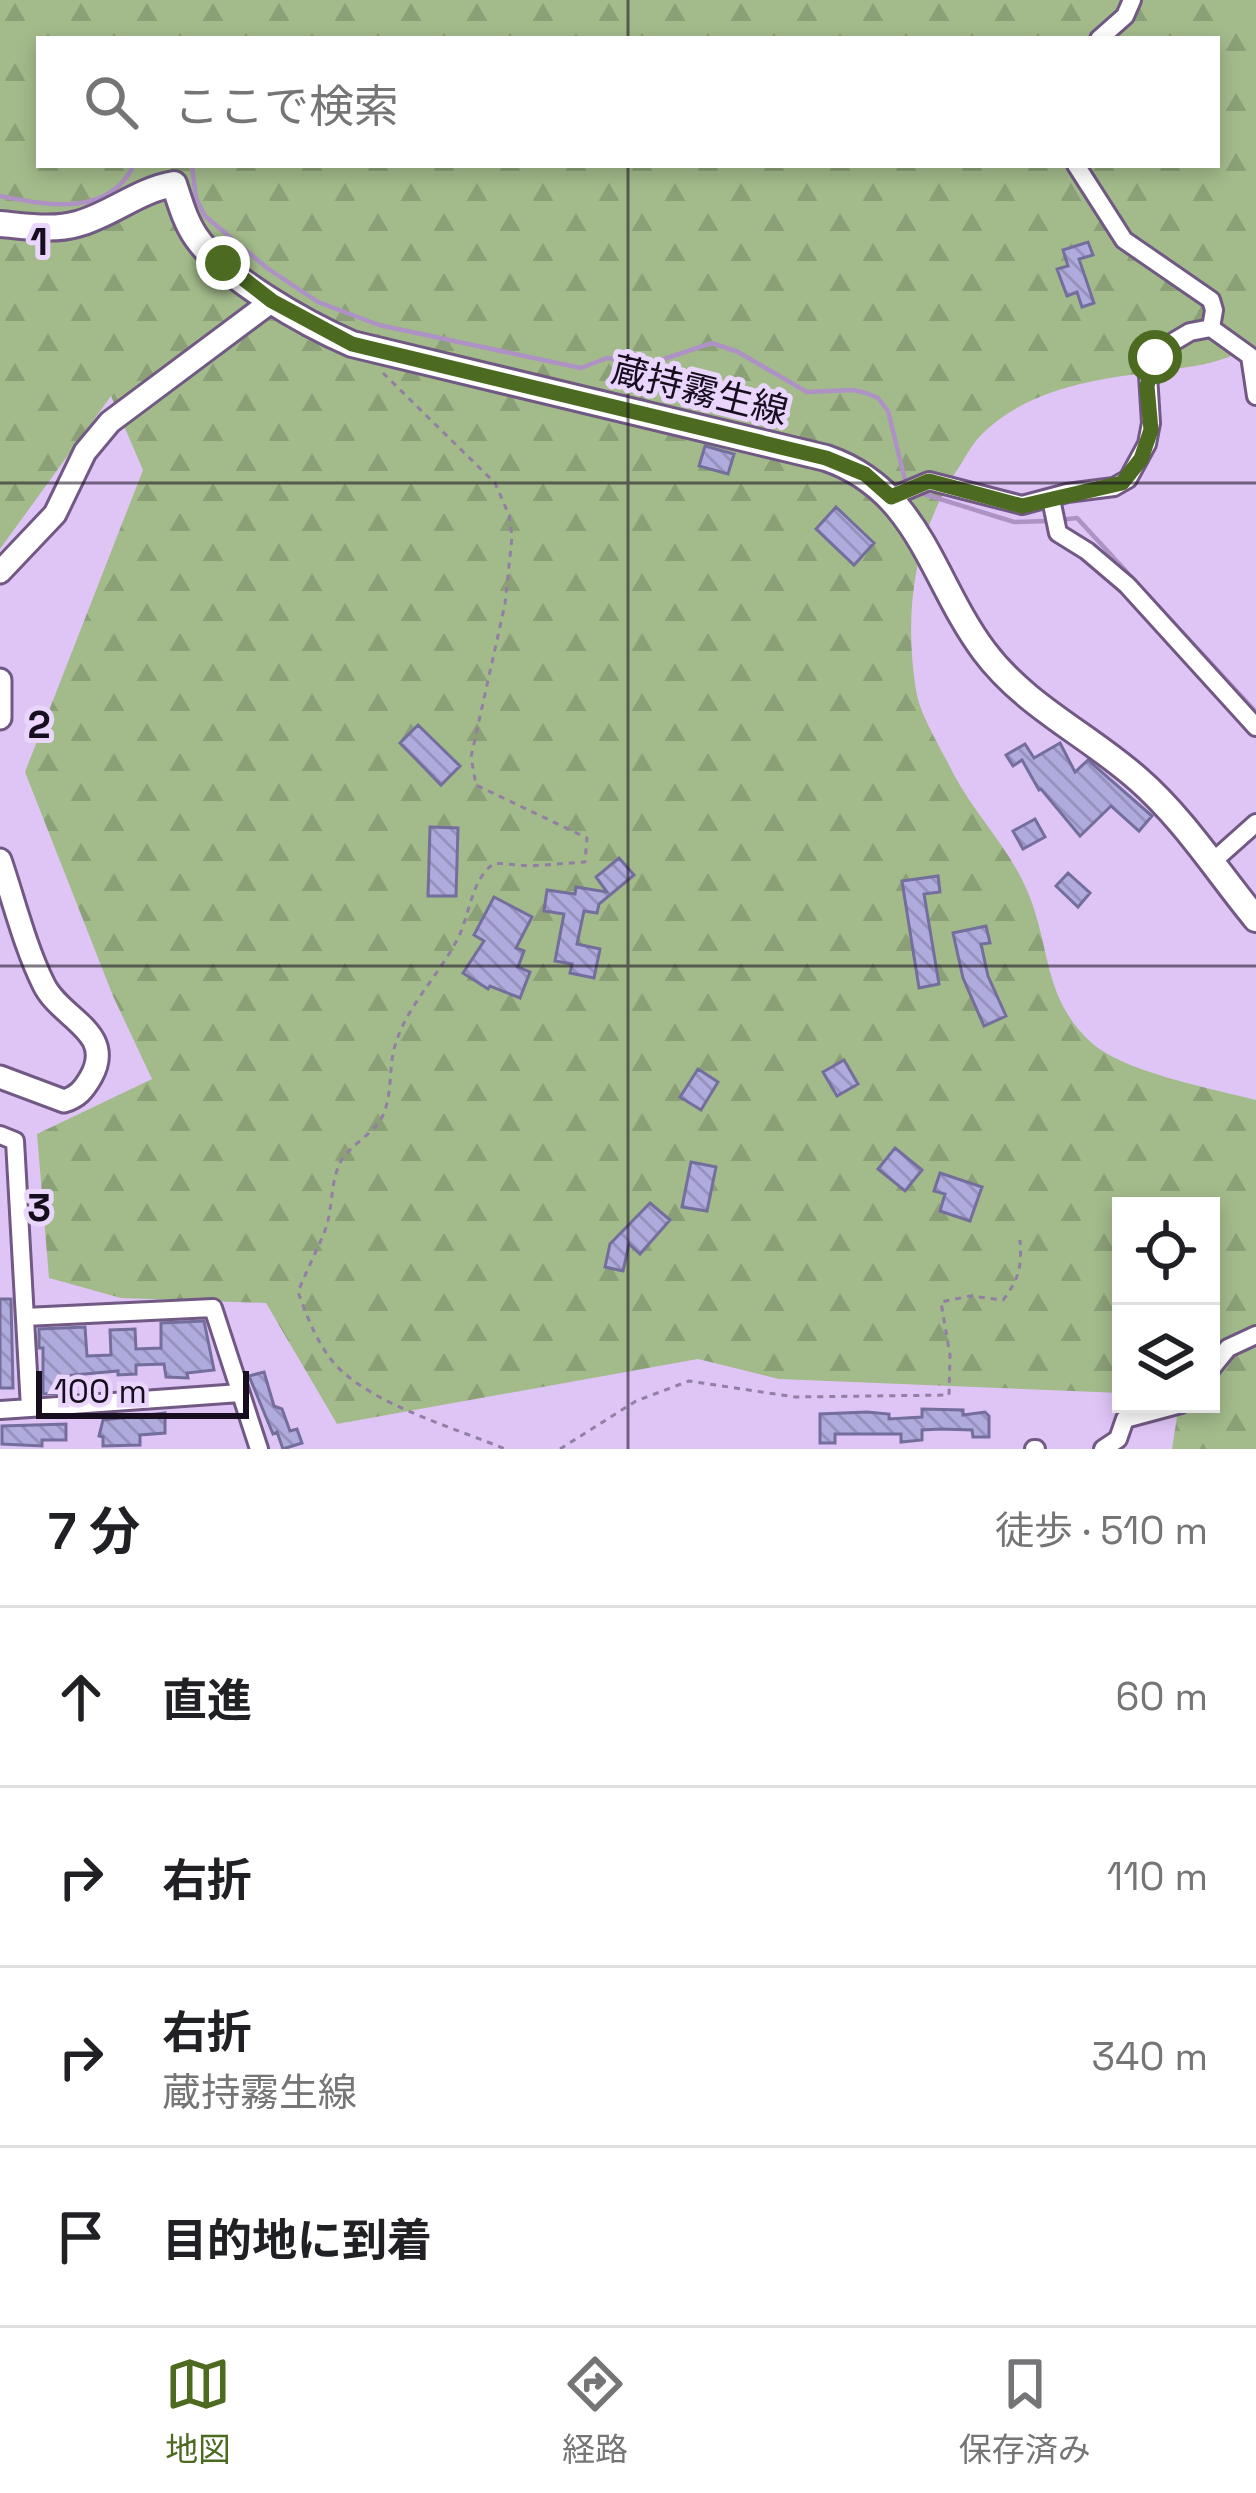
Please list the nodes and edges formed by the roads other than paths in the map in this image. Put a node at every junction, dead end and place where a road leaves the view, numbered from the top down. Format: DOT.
graph roads {
  1 [pos="1132,0"];
  2 [pos="1102,36"];
  3 [pos="1078,168"];
  4 [pos="0,224"];
  5 [pos="272,301"];
  6 [pos="1211,328"];
  7 [pos="1256,396"];
  8 [pos="896,495"];
  9 [pos="1053,511"];
  10 [pos="0,572"];
  11 [pos="0,680"];
  12 [pos="0,718"];
  13 [pos="1256,728"];
  14 [pos="1256,823"];
  15 [pos="0,860"];
  16 [pos="1210,864"];
  17 [pos="1256,919"];
  18 [pos="0,1077"];
  19 [pos="0,1135"];
  20 [pos="25,1317"];
  21 [pos="1256,1335"];
  22 [pos="1220,1358"];
  23 [pos="240,1393"];
  24 [pos="30,1408"];
  25 [pos="0,1409"];
  26 [pos="1147,1413"];
  27 [pos="260,1449"];
  28 [pos="1103,1449"];
  1 -- 2 [label="street"];
  3 -- 6 [label="street"];
  4 -- 5 [label="main road, 蔵持霧生線"];
  5 -- 8 [label="main road, 蔵持霧生線"];
  5 -- 10 [label="street"];
  6 -- 7 [label="street"];
  6 -- 9 [label="street"];
  8 -- 9 [label="street"];
  8 -- 16 [label="main road, 蔵持霧生線"];
  9 -- 13 [label="street"];
  11 -- 12 [label="street"];
  14 -- 16 [label="street"];
  15 -- 18 [label="street"];
  16 -- 17 [label="main road, 蔵持霧生線"];
  19 -- 20 [label="street"];
  20 -- 23 [label="street"];
  20 -- 24 [label="street"];
  21 -- 22 [label="street"];
  23 -- 24 [label="street"];
  23 -- 27 [label="street"];
  24 -- 25 [label="street"];
  26 -- 28 [label="street"];
}
